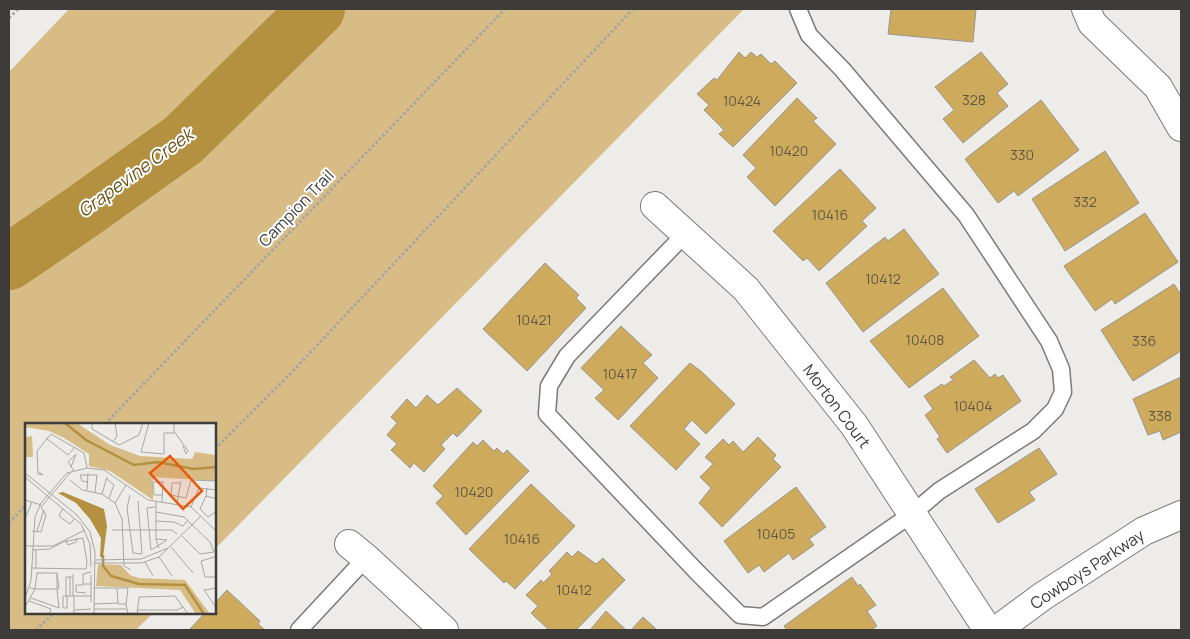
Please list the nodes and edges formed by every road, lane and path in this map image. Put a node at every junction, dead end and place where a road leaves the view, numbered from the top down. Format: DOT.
graph roads {
  1 [pos="18,9"];
  2 [pos="505,9"];
  3 [pos="633,9"];
  4 [pos="798,9"];
  5 [pos="1086,9"];
  6 [pos="9,18"];
  7 [pos="1181,126"];
  8 [pos="655,206"];
  9 [pos="685,234"];
  10 [pos="106,423"];
  11 [pos="216,448"];
  12 [pos="25,506"];
  13 [pos="912,514"];
  14 [pos="1181,515"];
  15 [pos="9,523"];
  16 [pos="357,551"];
  17 [pos="53,614"];
  18 [pos="36,630"];
  19 [pos="299,630"];
  20 [pos="444,630"];
  21 [pos="988,630"];
  22 [pos="997,630"];
  1 -- 6 [label="path"];
  2 -- 10 [label="path, Campion Trail"];
  3 -- 11 [label="path"];
  4 -- 13 [label="lane"];
  5 -- 7 [label="street"];
  8 -- 9 [label="street, Morton Court"];
  9 -- 13 [label="street, Morton Court"];
  9 -- 13 [label="lane"];
  12 -- 15 [label="path"];
  13 -- 21 [label="street, Morton Court"];
  14 -- 22 [label="street, Cowboys Parkway"];
  16 -- 19 [label="lane"];
  16 -- 20 [label="street"];
  17 -- 18 [label="path"];
}
